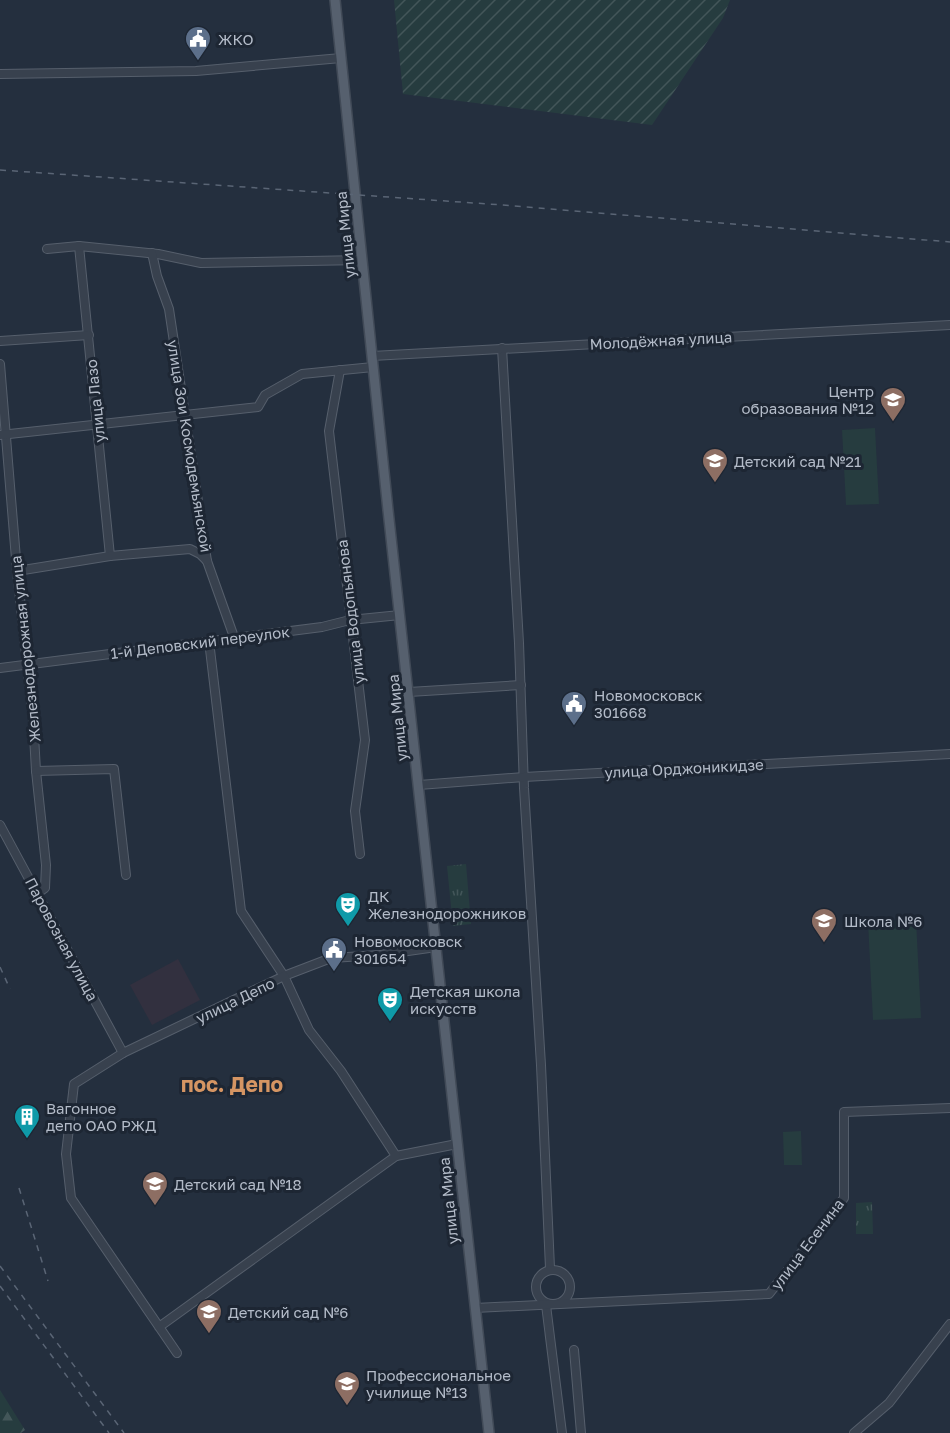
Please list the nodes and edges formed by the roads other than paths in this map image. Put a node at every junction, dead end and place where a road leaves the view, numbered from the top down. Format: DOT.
graph roads {
  1 [pos="336,0"];
  2 [pos="341,58"];
  3 [pos="0,74"];
  4 [pos="79,246"];
  5 [pos="47,249"];
  6 [pos="152,253"];
  7 [pos="362,260"];
  8 [pos="950,325"];
  9 [pos="88,335"];
  10 [pos="0,341"];
  11 [pos="502,348"];
  12 [pos="372,356"];
  13 [pos="0,364"];
  14 [pos="373,367"];
  15 [pos="340,370"];
  16 [pos="184,415"];
  17 [pos="97,425"];
  18 [pos="3,435"];
  19 [pos="110,556"];
  20 [pos="207,561"];
  21 [pos="17,571"];
  22 [pos="400,615"];
  23 [pos="350,620"];
  24 [pos="234,638"];
  25 [pos="209,641"];
  26 [pos="27,663"];
  27 [pos="0,668"];
  28 [pos="520,685"];
  29 [pos="409,692"];
  30 [pos="950,754"];
  31 [pos="36,771"];
  32 [pos="524,777"];
  33 [pos="419,785"];
  34 [pos="0,825"];
  35 [pos="360,854"];
  36 [pos="126,875"];
  37 [pos="38,893"];
  38 [pos="436,947"];
  39 [pos="284,975"];
  40 [pos="123,1053"];
  41 [pos="950,1108"];
  42 [pos="457,1144"];
  43 [pos="396,1156"];
  44 [pos="550,1268"];
  45 [pos="571,1285"];
  46 [pos="535,1289"];
  47 [pos="580,1303"];
  48 [pos="546,1305"];
  49 [pos="555,1305"];
  50 [pos="517,1306"];
  51 [pos="475,1308"];
  52 [pos="950,1324"];
  53 [pos="159,1327"];
  54 [pos="574,1350"];
  55 [pos="177,1353"];
  56 [pos="489,1433"];
  57 [pos="562,1433"];
  58 [pos="581,1433"];
  59 [pos="854,1433"];
  1 -- 2 [label="main road, улица Мира"];
  2 -- 3 [label="street"];
  2 -- 7 [label="main road, улица Мира"];
  4 -- 5 [label="street"];
  4 -- 6 [label="street"];
  4 -- 9 [label="street, улица Лазо"];
  6 -- 7 [label="street"];
  6 -- 16 [label="street, улица Зои Космодемьянской"];
  7 -- 12 [label="main road, улица Мира"];
  8 -- 11 [label="street, Молодёжная улица"];
  9 -- 10 [label="street"];
  9 -- 17 [label="street, улица Лазо"];
  11 -- 12 [label="street, Молодёжная улица"];
  11 -- 28 [label="street"];
  12 -- 14 [label="main road, улица Мира"];
  13 -- 18 [label="street, Железнодорожная улица"];
  14 -- 15 [label="street"];
  14 -- 22 [label="main road, улица Мира"];
  15 -- 16 [label="street"];
  15 -- 23 [label="street, улица Водопьянова"];
  16 -- 17 [label="street"];
  16 -- 20 [label="street, улица Зои Космодемьянской"];
  17 -- 18 [label="street"];
  17 -- 19 [label="street, улица Лазо"];
  18 -- 21 [label="street, Железнодорожная улица"];
  19 -- 20 [label="street"];
  19 -- 21 [label="street"];
  20 -- 24 [label="street, улица Зои Космодемьянской"];
  21 -- 26 [label="street, Железнодорожная улица"];
  22 -- 23 [label="street, 1-й Деповский переулок"];
  22 -- 29 [label="main road, улица Мира"];
  23 -- 24 [label="street, 1-й Деповский переулок"];
  23 -- 35 [label="street, улица Водопьянова"];
  24 -- 25 [label="street, 1-й Деповский переулок"];
  25 -- 26 [label="street, 1-й Деповский переулок"];
  25 -- 39 [label="street"];
  26 -- 27 [label="street, 1-й Деповский переулок"];
  26 -- 31 [label="street, Железнодорожная улица"];
  28 -- 29 [label="street"];
  28 -- 32 [label="street"];
  29 -- 33 [label="main road, улица Мира"];
  30 -- 32 [label="street, улица Орджоникидзе"];
  31 -- 36 [label="street"];
  31 -- 37 [label="street, Железнодорожная улица"];
  32 -- 33 [label="street, улица Орджоникидзе"];
  32 -- 44 [label="street"];
  33 -- 38 [label="main road, улица Мира"];
  34 -- 37 [label="street, Паровозная улица"];
  37 -- 40 [label="street, Паровозная улица"];
  38 -- 39 [label="street"];
  38 -- 42 [label="main road, улица Мира"];
  39 -- 40 [label="street, улица Депо"];
  39 -- 43 [label="street, улица Депо"];
  40 -- 53 [label="street, улица Депо"];
  41 -- 47 [label="street, улица Есенина"];
  42 -- 43 [label="street"];
  42 -- 51 [label="main road, улица Мира"];
  43 -- 53 [label="street"];
  44 -- 45 [label="street"];
  44 -- 46 [label="street"];
  45 -- 47 [label="street"];
  45 -- 49 [label="street"];
  46 -- 49 [label="street"];
  46 -- 50 [label="street"];
  47 -- 49 [label="street, улица Есенина"];
  48 -- 49 [label="street, улица Есенина"];
  48 -- 50 [label="street, улица Есенина"];
  48 -- 57 [label="street"];
  50 -- 51 [label="street, улица Есенина"];
  51 -- 56 [label="main road, улица Мира"];
  52 -- 59 [label="street"];
  53 -- 55 [label="street"];
  54 -- 58 [label="street"];
}
